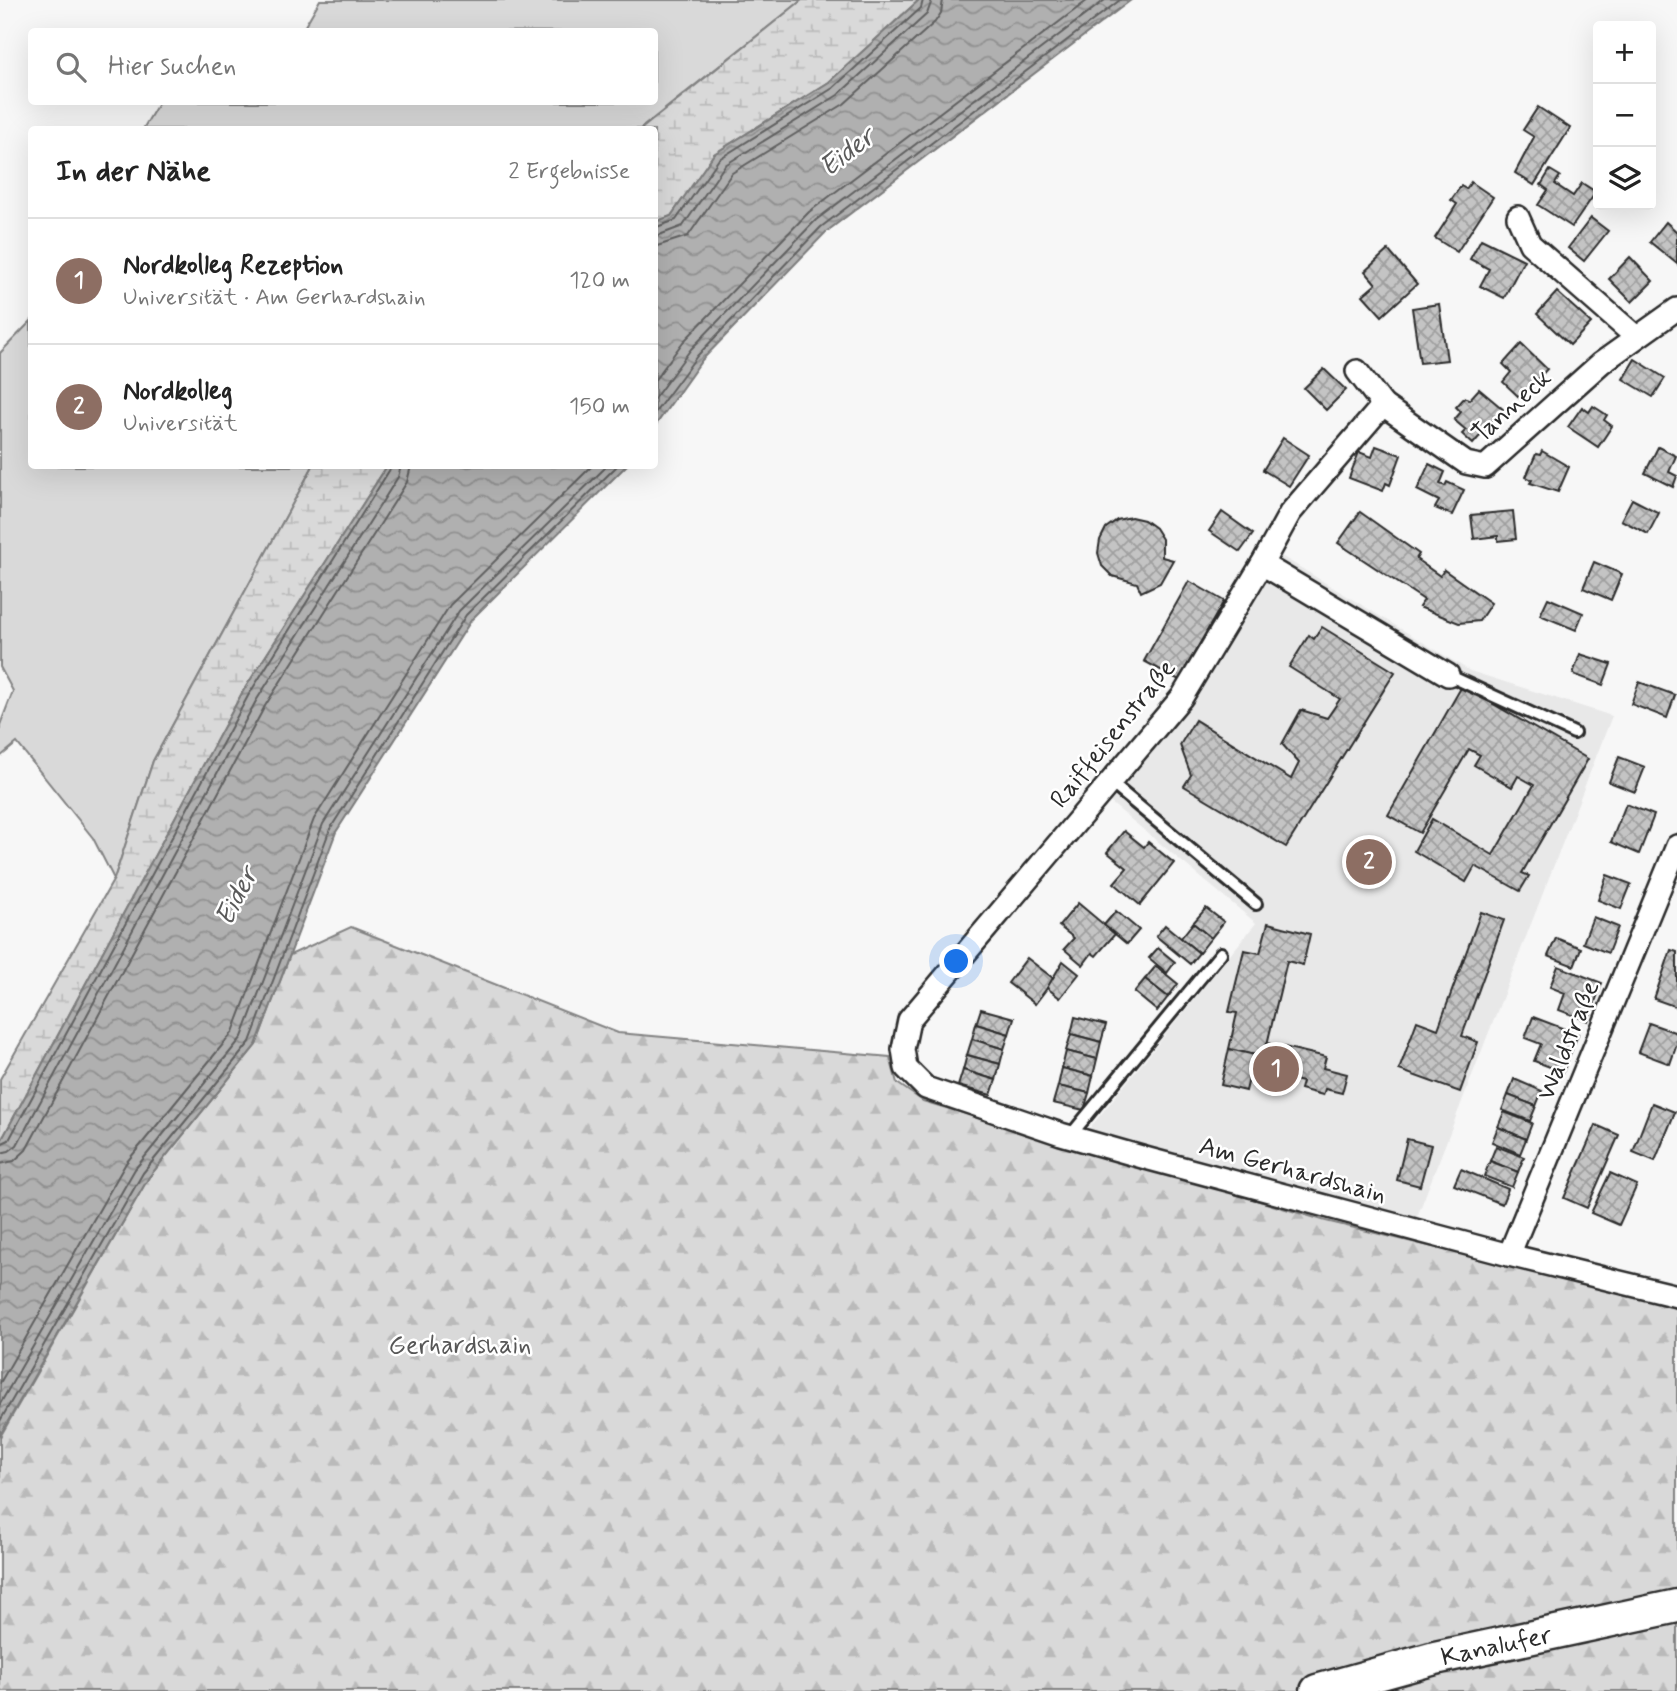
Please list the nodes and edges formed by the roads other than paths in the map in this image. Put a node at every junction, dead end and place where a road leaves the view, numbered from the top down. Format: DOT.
graph roads {
  1 [pos="1518,216"];
  2 [pos="1677,309"];
  3 [pos="1635,336"];
  4 [pos="1357,370"];
  5 [pos="1383,405"];
  6 [pos="1262,564"];
  7 [pos="1448,675"];
  8 [pos="1574,733"];
  9 [pos="1111,783"];
  10 [pos="1677,846"];
  11 [pos="1256,904"];
  12 [pos="1221,953"];
  13 [pos="906,1069"];
  14 [pos="1070,1136"];
  15 [pos="1509,1255"];
  16 [pos="1677,1296"];
  17 [pos="1677,1606"];
  18 [pos="1317,1691"];
  1 -- 3 [label="street"];
  2 -- 3 [label="street, Tanneck"];
  3 -- 5 [label="street, Tanneck"];
  4 -- 5 [label="street, Tanneck"];
  5 -- 6 [label="street"];
  6 -- 7 [label="street"];
  6 -- 9 [label="street, Raiffeisenstraße"];
  7 -- 8 [label="lane"];
  9 -- 11 [label="lane"];
  9 -- 13 [label="street, Raiffeisenstraße"];
  10 -- 15 [label="street, Waldstraße"];
  12 -- 14 [label="lane"];
  13 -- 14 [label="street, Am Gerhardshain"];
  14 -- 15 [label="street, Am Gerhardshain"];
  15 -- 16 [label="street, Am Gerhardshain"];
  17 -- 18 [label="street, Kanalufer"];
}
